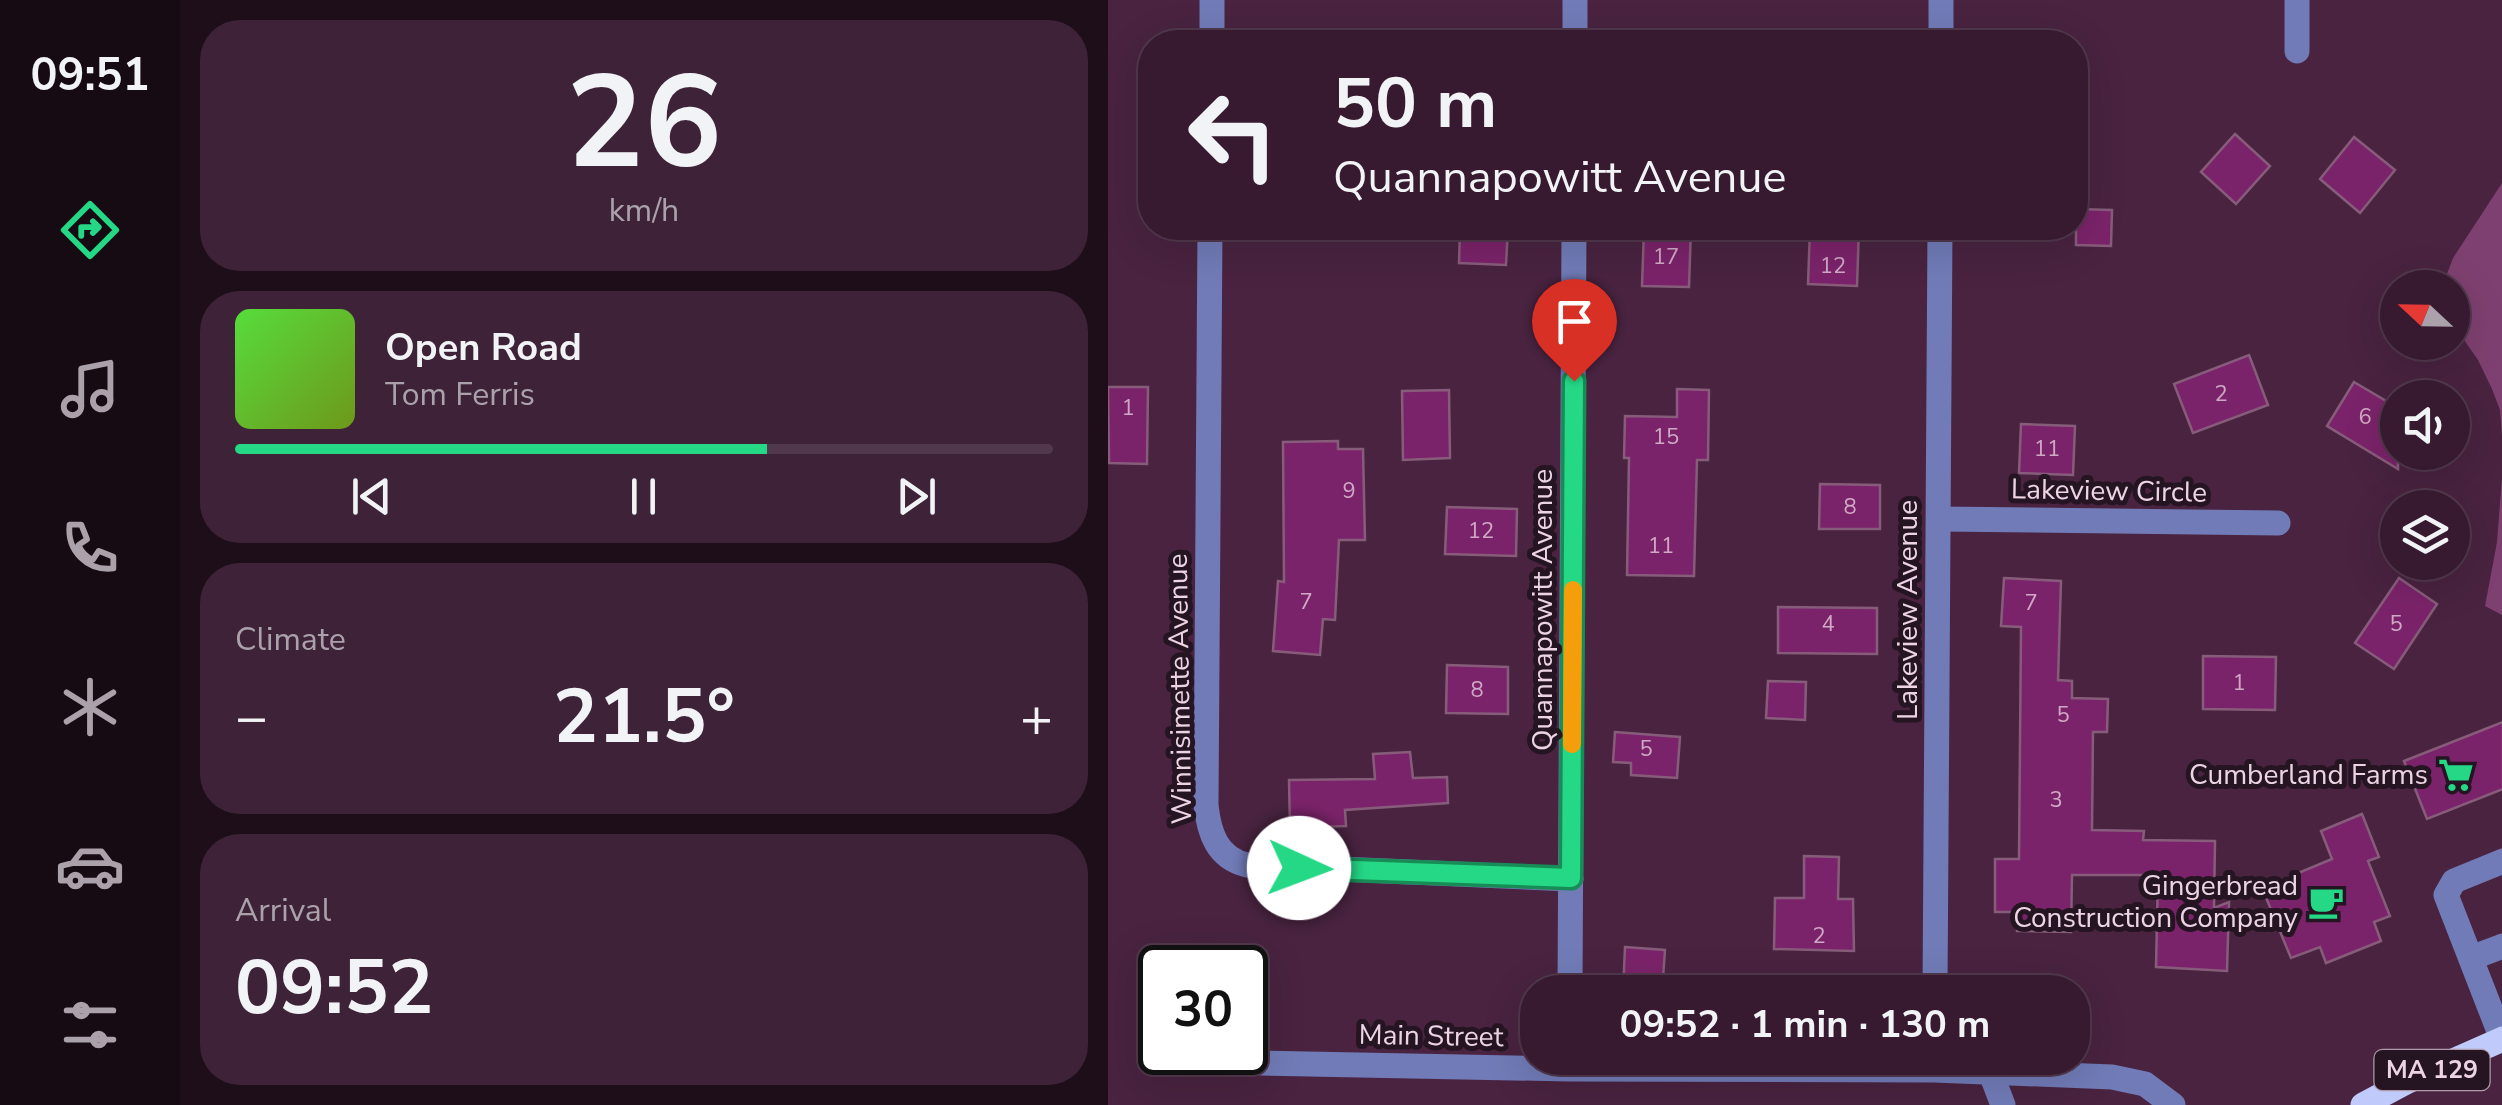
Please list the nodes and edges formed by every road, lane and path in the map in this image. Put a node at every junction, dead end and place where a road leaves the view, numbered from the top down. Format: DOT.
graph roads {
  1 [pos="1212,0"];
  2 [pos="1575,0"];
  3 [pos="1941,0"];
  4 [pos="2297,0"];
  5 [pos="1212,30"];
  6 [pos="1575,30"];
  7 [pos="1941,30"];
  8 [pos="2297,51"];
  9 [pos="1210,240"];
  10 [pos="1574,240"];
  11 [pos="1940,240"];
  12 [pos="1938,519"];
  13 [pos="2278,524"];
  14 [pos="2502,861"];
  15 [pos="1571,878"];
  16 [pos="2502,946"];
  17 [pos="2471,958"];
  18 [pos="1570,975"];
  19 [pos="1935,975"];
  20 [pos="2502,1039"];
  21 [pos="1268,1062"];
  22 [pos="1520,1063"];
  23 [pos="1991,1075"];
  24 [pos="2077,1075"];
  25 [pos="2002,1105"];
  26 [pos="2174,1105"];
  27 [pos="2364,1105"];
  1 -- 5 [label="street"];
  2 -- 6 [label="street"];
  3 -- 7 [label="street"];
  4 -- 8 [label="street"];
  9 -- 15 [label="street, Winnisimette Avenue"];
  10 -- 15 [label="street, Quannapowitt Avenue"];
  11 -- 12 [label="street, Lakeview Avenue"];
  12 -- 13 [label="street, Lakeview Circle"];
  12 -- 19 [label="street, Lakeview Avenue"];
  14 -- 17 [label="street"];
  15 -- 18 [label="street, Quannapowitt Avenue"];
  16 -- 17 [label="street"];
  17 -- 20 [label="street"];
  20 -- 27 [label="main road, MA 129"];
  21 -- 22 [label="street, Main Street"];
  23 -- 25 [label="street"];
  24 -- 26 [label="street, Main Street"];
}
